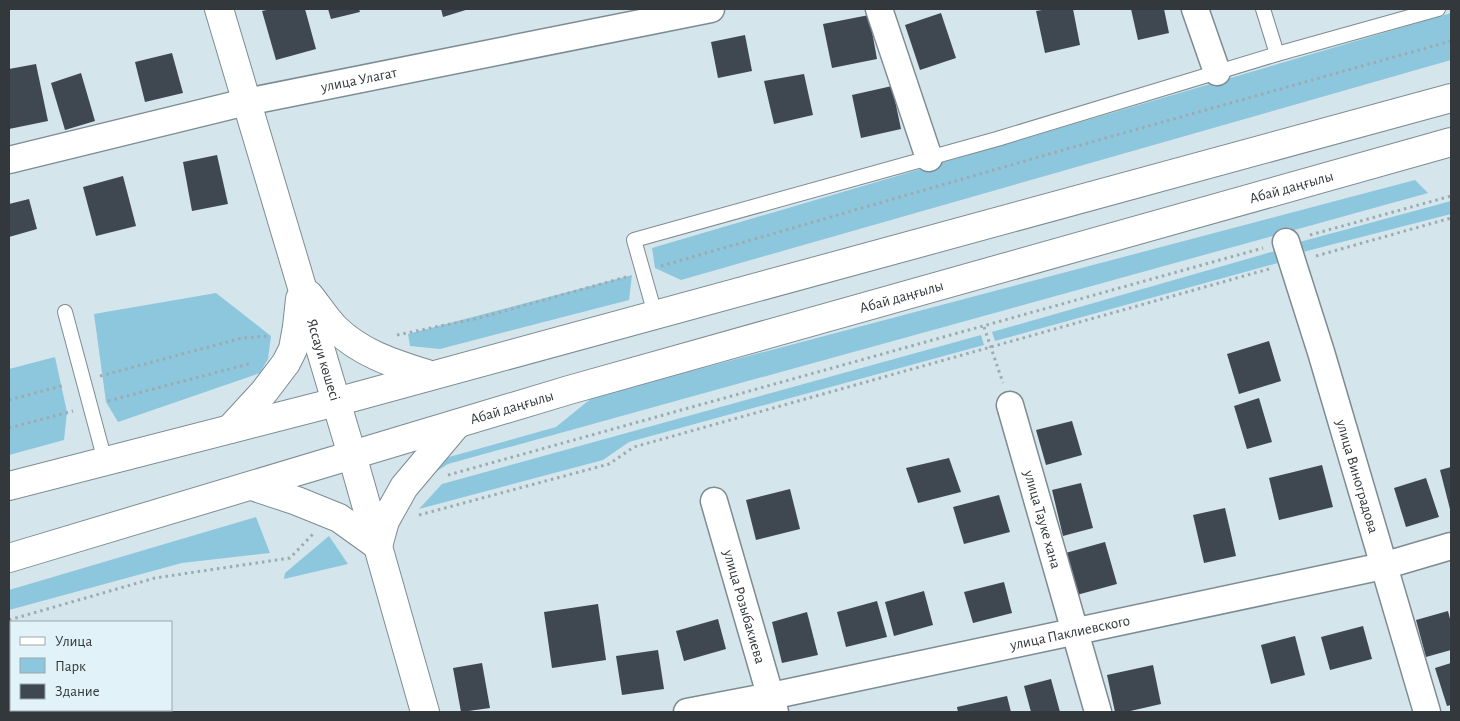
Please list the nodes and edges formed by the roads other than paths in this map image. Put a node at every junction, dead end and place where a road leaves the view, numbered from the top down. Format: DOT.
graph roads {
  1 [pos="219,9"];
  2 [pos="711,9"];
  3 [pos="880,9"];
  4 [pos="1195,9"];
  5 [pos="1263,9"];
  6 [pos="1438,9"];
  7 [pos="1277,54"];
  8 [pos="1217,72"];
  9 [pos="1451,98"];
  10 [pos="246,102"];
  11 [pos="1451,142"];
  12 [pos="929,158"];
  13 [pos="9,160"];
  14 [pos="1290,252"];
  15 [pos="301,284"];
  16 [pos="65,312"];
  17 [pos="655,314"];
  18 [pos="430,375"];
  19 [pos="336,402"];
  20 [pos="1010,405"];
  21 [pos="457,424"];
  22 [pos="230,429"];
  23 [pos="352,455"];
  24 [pos="105,461"];
  25 [pos="9,486"];
  26 [pos="252,486"];
  27 [pos="714,501"];
  28 [pos="378,546"];
  29 [pos="1451,546"];
  30 [pos="9,558"];
  31 [pos="1383,566"];
  32 [pos="1074,632"];
  33 [pos="773,704"];
  34 [pos="425,712"];
  35 [pos="687,712"];
  36 [pos="1098,712"];
  37 [pos="1427,712"];
  1 -- 10 [label="main road, Яссауи көшесі"];
  2 -- 10 [label="street, улица Улагат"];
  3 -- 12 [label="street"];
  4 -- 8 [label="street"];
  5 -- 7 [label="lane"];
  6 -- 7 [label="lane"];
  7 -- 8 [label="lane"];
  8 -- 12 [label="lane"];
  9 -- 17 [label="main road"];
  10 -- 13 [label="street, улица Улагат"];
  10 -- 15 [label="main road, Яссауи көшесі"];
  11 -- 21 [label="main road, Абай даңғылы"];
  12 -- 17 [label="lane"];
  14 -- 31 [label="street, улица Виноградова"];
  15 -- 18 [label="main road"];
  15 -- 19 [label="main road, Яссауи көшесі"];
  15 -- 22 [label="main road"];
  16 -- 24 [label="lane"];
  17 -- 18 [label="main road"];
  18 -- 19 [label="main road"];
  19 -- 22 [label="main road"];
  19 -- 23 [label="main road, Яссауи көшесі"];
  20 -- 32 [label="street, улица Тауке хана"];
  21 -- 23 [label="main road, Абай даңғылы"];
  21 -- 28 [label="main road"];
  22 -- 24 [label="main road"];
  23 -- 26 [label="main road, Абай даңғылы"];
  23 -- 28 [label="main road, Яссауи көшесі"];
  24 -- 25 [label="main road"];
  26 -- 28 [label="main road"];
  26 -- 30 [label="main road, Абай даңғылы"];
  27 -- 33 [label="street, улица Розыбакиева"];
  28 -- 34 [label="main road, Яссауи көшесі"];
  29 -- 31 [label="street, улица Паклиевского"];
  31 -- 32 [label="street, улица Паклиевского"];
  31 -- 37 [label="street, улица Виноградова"];
  32 -- 33 [label="street, улица Паклиевского"];
  32 -- 36 [label="street, улица Тауке хана"];
  33 -- 35 [label="street, улица Паклиевского"];
}
